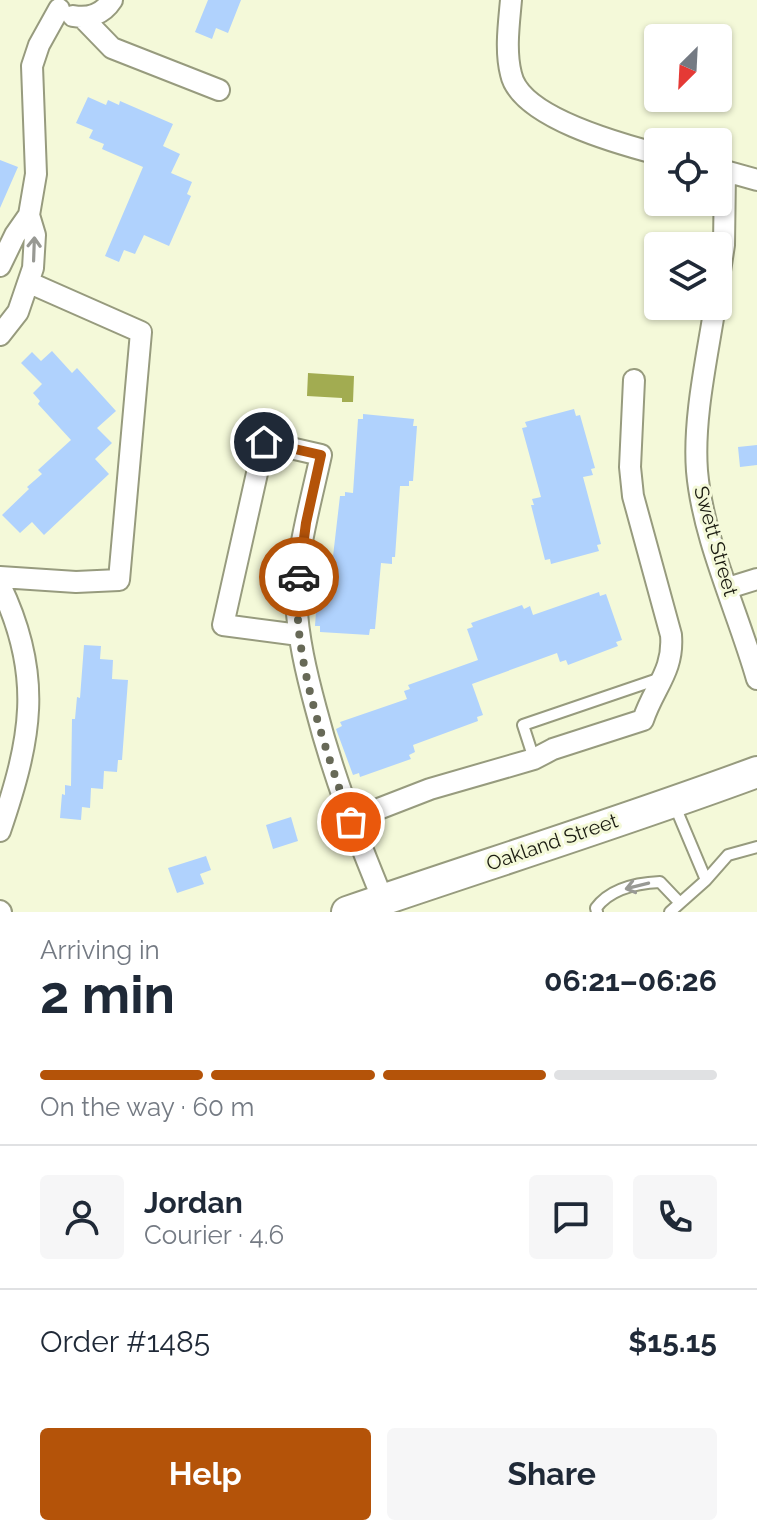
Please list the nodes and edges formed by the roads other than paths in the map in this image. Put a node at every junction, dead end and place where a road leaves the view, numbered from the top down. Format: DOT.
graph roads {
  1 [pos="112,0"];
  2 [pos="511,0"];
  3 [pos="55,5"];
  4 [pos="82,17"];
  5 [pos="219,90"];
  6 [pos="644,149"];
  7 [pos="732,173"];
  8 [pos="757,180"];
  9 [pos="29,215"];
  10 [pos="7,233"];
  11 [pos="0,266"];
  12 [pos="30,283"];
  13 [pos="713,320"];
  14 [pos="0,335"];
  15 [pos="634,380"];
  16 [pos="0,577"];
  17 [pos="757,579"];
  18 [pos="0,585"];
  19 [pos="728,588"];
  20 [pos="299,635"];
  21 [pos="665,676"];
  22 [pos="757,679"];
  23 [pos="534,759"];
  24 [pos="757,772"];
  25 [pos="674,803"];
  26 [pos="350,820"];
  27 [pos="0,831"];
  28 [pos="757,847"];
  29 [pos="706,880"];
  30 [pos="680,903"];
  31 [pos="387,906"];
  32 [pos="347,912"];
  33 [pos="597,912"];
  34 [pos="670,912"];
  1 -- 4 [label="street"];
  2 -- 6 [label="street"];
  3 -- 4 [label="street"];
  3 -- 9 [label="street"];
  4 -- 5 [label="street"];
  7 -- 8 [label="street"];
  9 -- 10 [label="street"];
  12 -- 9 [label="street, one-way"];
  10 -- 11 [label="street"];
  12 -- 14 [label="street"];
  12 -- 16 [label="street"];
  13 -- 19 [label="street, Swett Street"];
  15 -- 21 [label="street"];
  17 -- 19 [label="street"];
  18 -- 27 [label="street"];
  19 -- 22 [label="street, Swett Street"];
  20 -- 20 [label="street"];
  20 -- 26 [label="street"];
  21 -- 23 [label="street"];
  21 -- 23 [label="lane"];
  23 -- 26 [label="street"];
  24 -- 25 [label="main road, Oakland Street"];
  25 -- 29 [label="lane"];
  25 -- 31 [label="main road, Oakland Street"];
  26 -- 31 [label="street"];
  28 -- 29 [label="lane"];
  29 -- 30 [label="lane"];
  30 -- 33 [label="lane, one-way"];
  30 -- 34 [label="lane"];
  31 -- 32 [label="main road, Oakland Street"];
}
